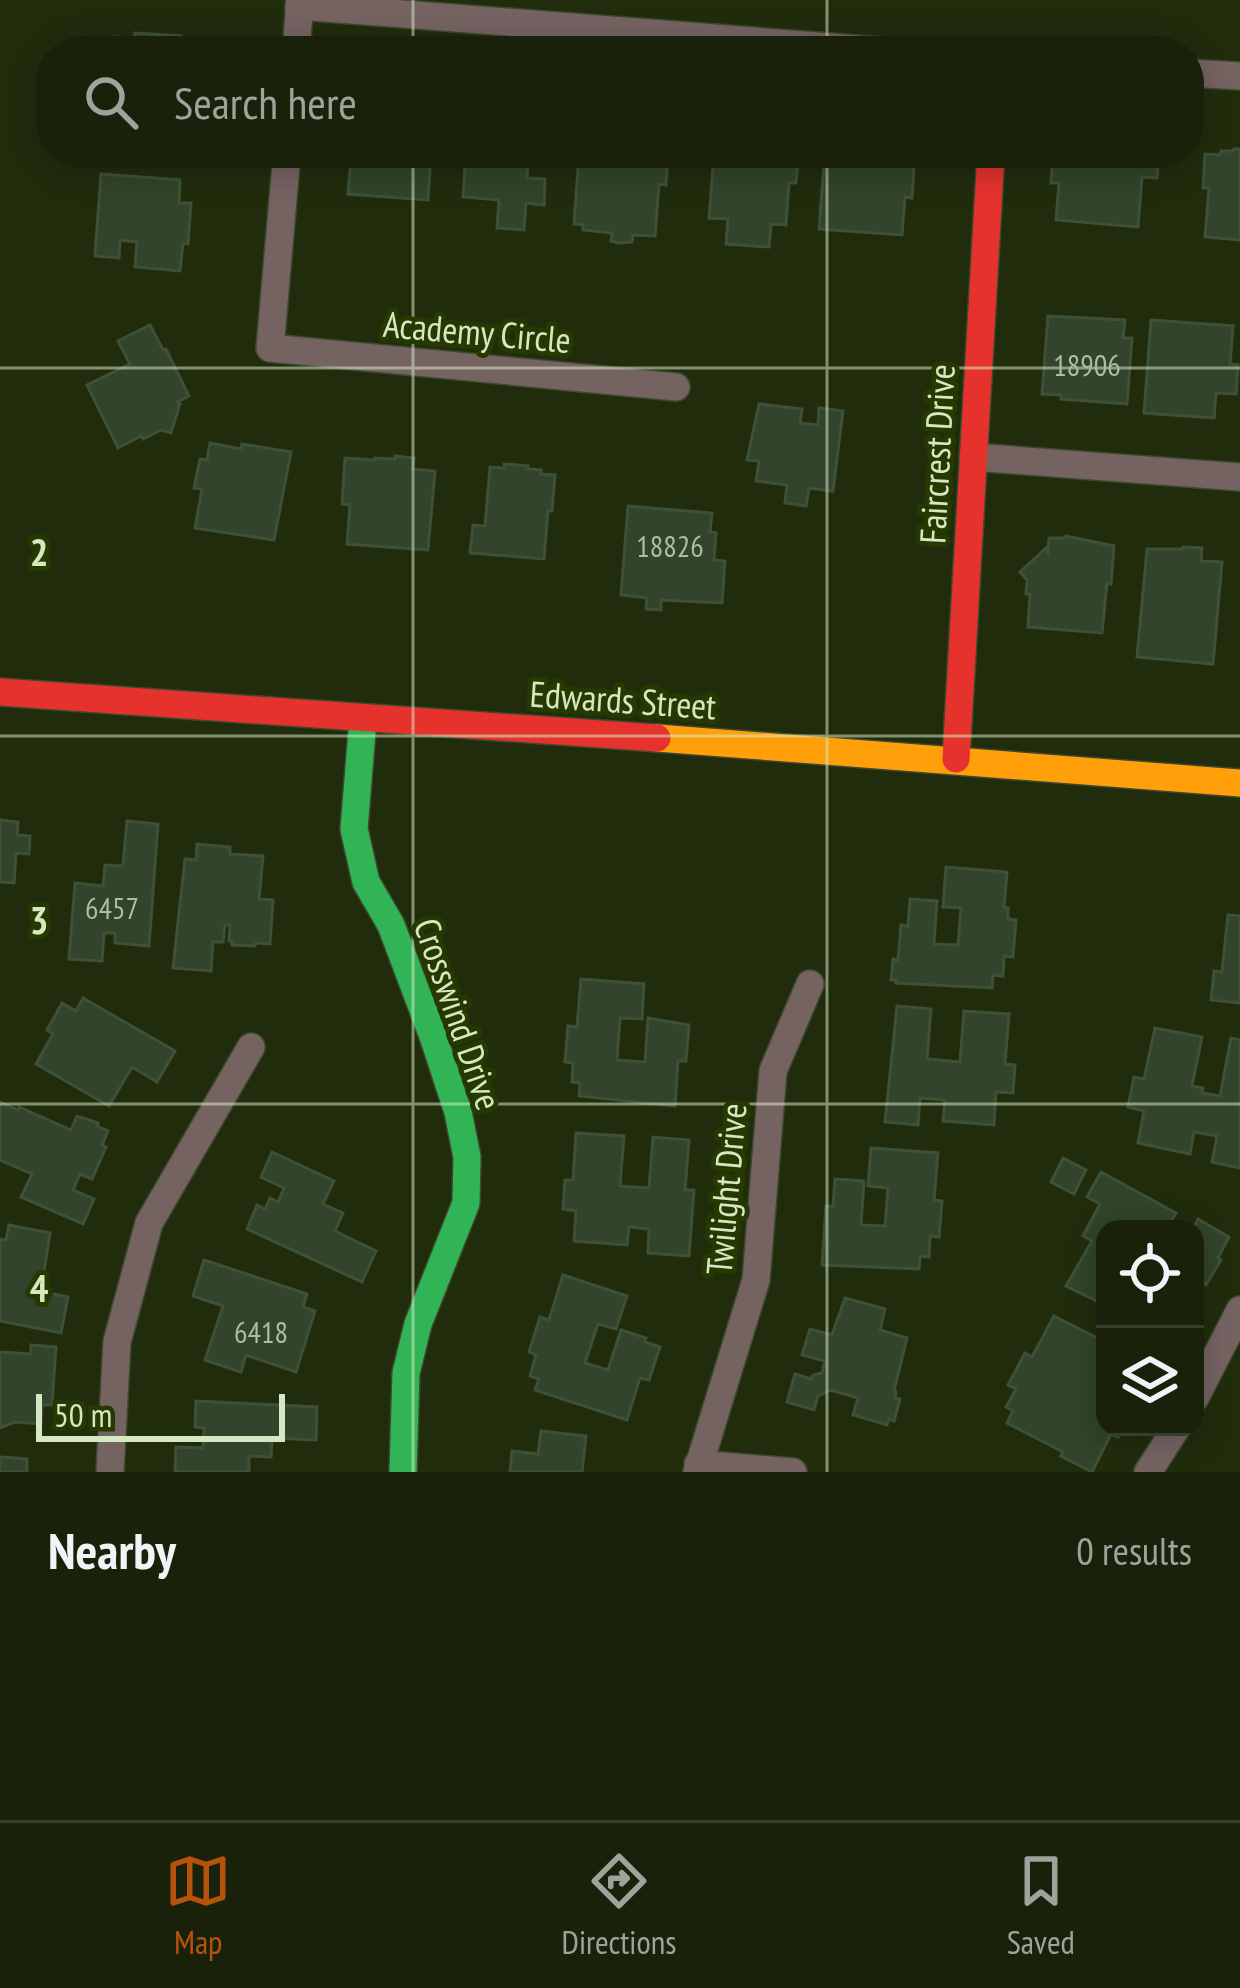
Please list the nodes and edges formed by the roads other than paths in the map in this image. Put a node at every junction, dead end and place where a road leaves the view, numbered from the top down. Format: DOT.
graph roads {
  1 [pos="300,3"];
  2 [pos="297,36"];
  3 [pos="701,36"];
  4 [pos="1204,74"];
  5 [pos="1240,76"];
  6 [pos="286,168"];
  7 [pos="990,168"];
  8 [pos="676,387"];
  9 [pos="973,457"];
  10 [pos="1240,477"];
  11 [pos="0,692"];
  12 [pos="363,719"];
  13 [pos="956,759"];
  14 [pos="1240,783"];
  15 [pos="810,984"];
  16 [pos="251,1047"];
  17 [pos="1240,1310"];
  18 [pos="1204,1380"];
  19 [pos="1171,1436"];
  20 [pos="698,1468"];
  21 [pos="110,1472"];
  22 [pos="403,1472"];
  23 [pos="793,1472"];
  24 [pos="1148,1472"];
  1 -- 2 [label="street"];
  1 -- 3 [label="street"];
  4 -- 5 [label="street"];
  6 -- 8 [label="street, Academy Circle"];
  7 -- 9 [label="street, Faircrest Drive"];
  9 -- 10 [label="street"];
  9 -- 13 [label="street, Faircrest Drive"];
  11 -- 12 [label="street, Edwards Street"];
  12 -- 13 [label="street, Edwards Street"];
  12 -- 22 [label="street, Crosswind Drive"];
  13 -- 14 [label="street, Edwards Street"];
  15 -- 20 [label="street, Twilight Drive"];
  16 -- 21 [label="street"];
  17 -- 18 [label="street"];
  19 -- 24 [label="street"];
  20 -- 23 [label="street"];
}
